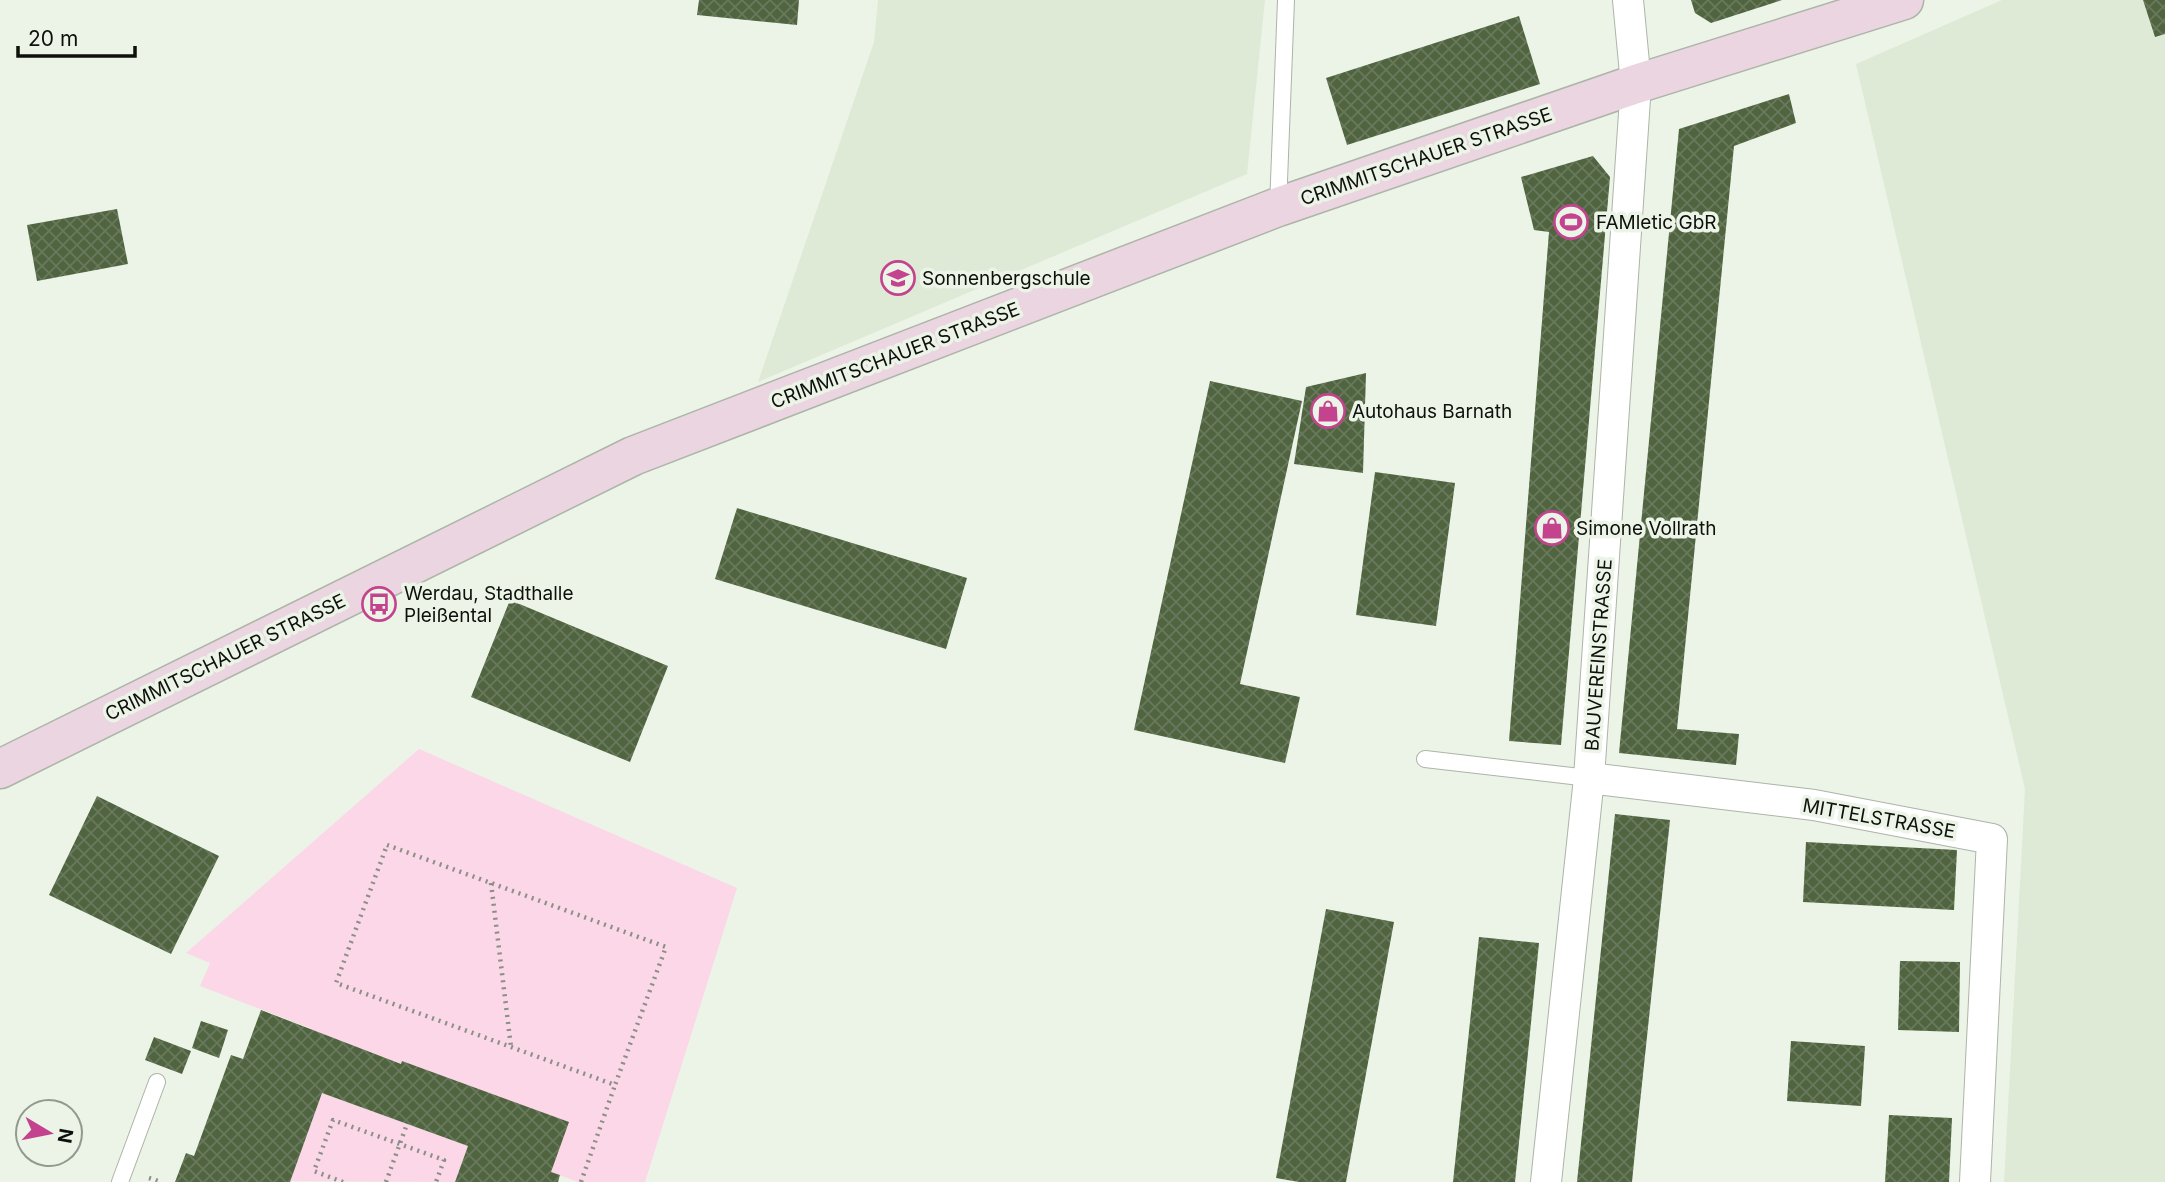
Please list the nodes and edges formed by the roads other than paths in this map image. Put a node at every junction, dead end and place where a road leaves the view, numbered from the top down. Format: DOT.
graph roads {
  1 [pos="1286,0"];
  2 [pos="1628,0"];
  3 [pos="1904,0"];
  4 [pos="1636,84"];
  5 [pos="1279,207"];
  6 [pos="1425,759"];
  7 [pos="0,769"];
  8 [pos="1589,778"];
  9 [pos="157,1082"];
  10 [pos="120,1182"];
  11 [pos="1546,1182"];
  12 [pos="1975,1182"];
  1 -- 5 [label="lane"];
  2 -- 4 [label="street, BAUVEREINSTRASSE"];
  3 -- 4 [label="street, CRIMMITSCHAUER STRASSE"];
  4 -- 5 [label="street, CRIMMITSCHAUER STRASSE"];
  4 -- 8 [label="street, BAUVEREINSTRASSE"];
  5 -- 7 [label="street, CRIMMITSCHAUER STRASSE"];
  6 -- 8 [label="lane, MITTELSTRASSE"];
  8 -- 11 [label="street, BAUVEREINSTRASSE"];
  8 -- 12 [label="street, MITTELSTRASSE"];
  9 -- 10 [label="lane"];
}
